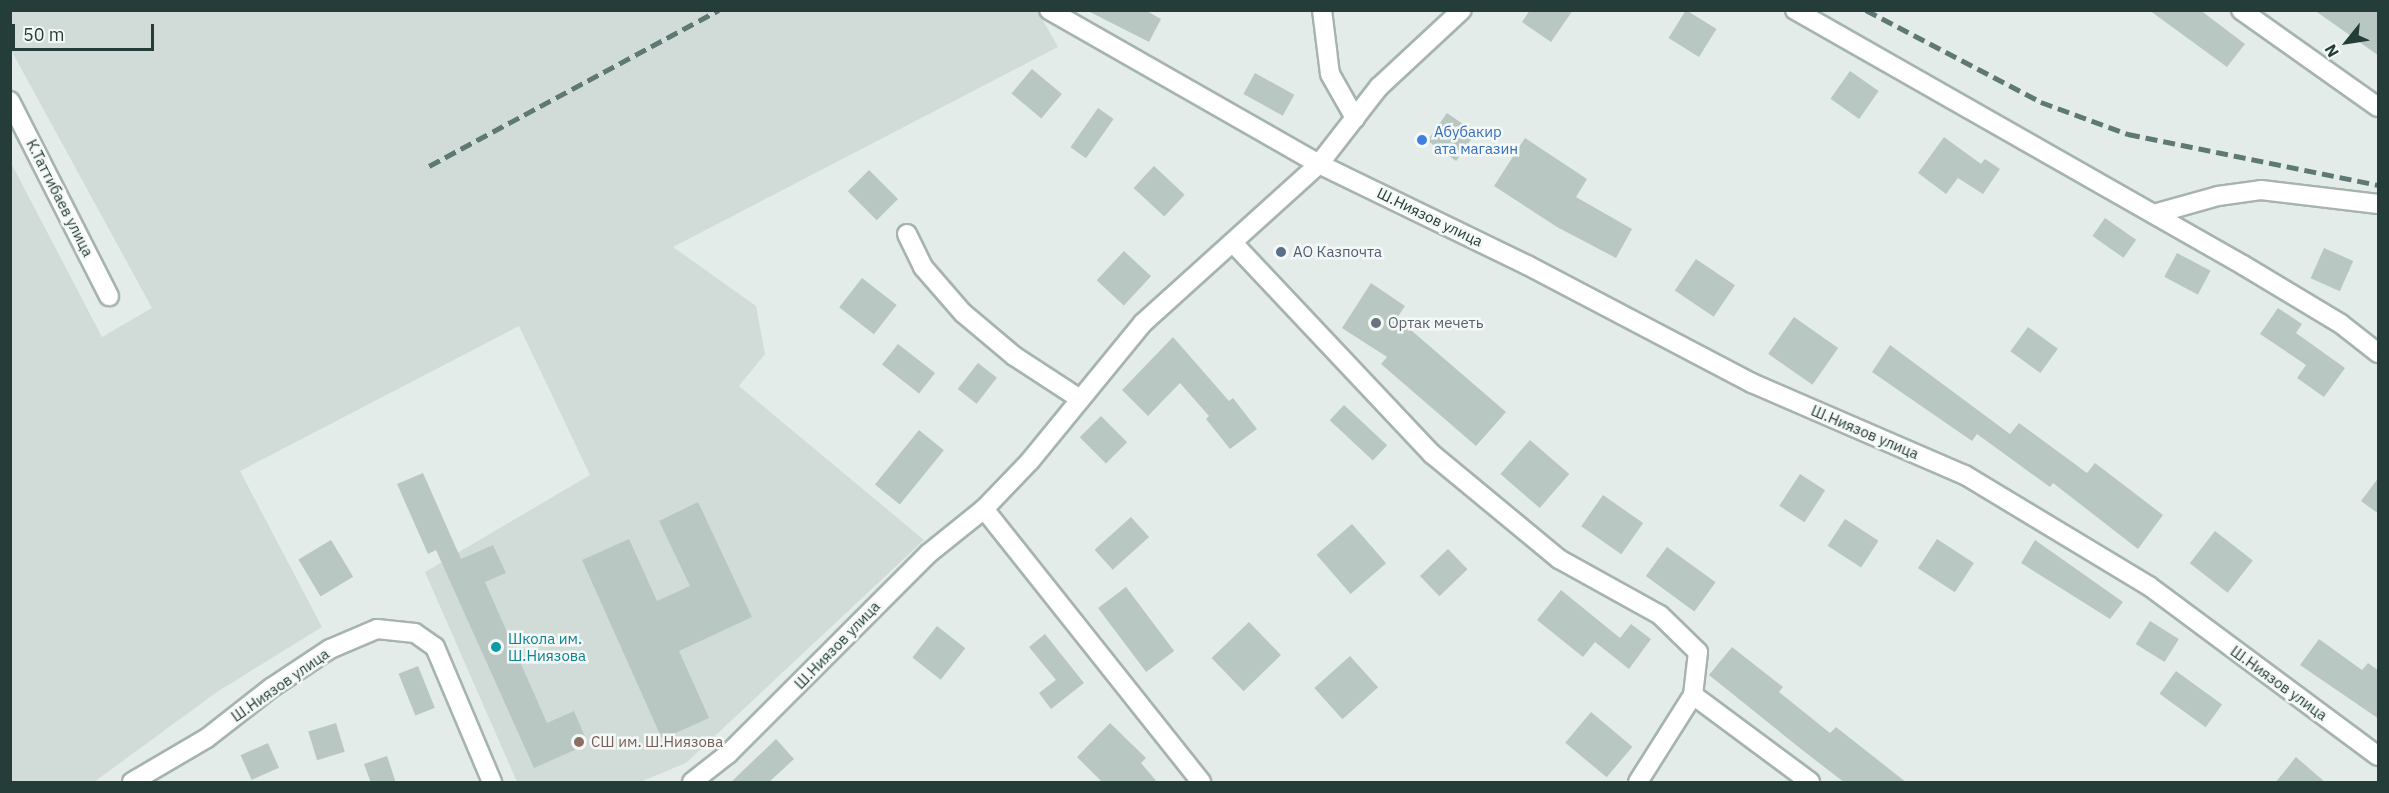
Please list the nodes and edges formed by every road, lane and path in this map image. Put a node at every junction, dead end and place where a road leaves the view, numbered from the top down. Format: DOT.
graph roads {
  1 [pos="1049,10"];
  2 [pos="1322,10"];
  3 [pos="1462,10"];
  4 [pos="1795,10"];
  5 [pos="2241,10"];
  6 [pos="10,101"];
  7 [pos="2379,107"];
  8 [pos="1355,118"];
  9 [pos="1319,164"];
  10 [pos="2379,204"];
  11 [pos="2154,214"];
  12 [pos="907,234"];
  13 [pos="1234,244"];
  14 [pos="109,296"];
  15 [pos="2379,353"];
  16 [pos="1080,399"];
  17 [pos="984,509"];
  18 [pos="1694,695"];
  19 [pos="2379,756"];
  20 [pos="132,783"];
  21 [pos="492,783"];
  22 [pos="692,783"];
  23 [pos="1201,783"];
  24 [pos="1638,783"];
  25 [pos="1810,783"];
  1 -- 9 [label="street, Ш.Ниязов улица"];
  2 -- 8 [label="street"];
  3 -- 8 [label="street, Ш.Ниязов улица"];
  4 -- 11 [label="street"];
  5 -- 7 [label="street"];
  6 -- 14 [label="street, К.Таттибаев улица"];
  8 -- 9 [label="street, Ш.Ниязов улица"];
  9 -- 13 [label="street, Ш.Ниязов улица"];
  9 -- 19 [label="street, Ш.Ниязов улица"];
  10 -- 11 [label="street"];
  11 -- 15 [label="street"];
  12 -- 16 [label="street"];
  13 -- 16 [label="street, Ш.Ниязов улица"];
  13 -- 18 [label="street"];
  16 -- 17 [label="street, Ш.Ниязов улица"];
  17 -- 22 [label="street, Ш.Ниязов улица"];
  17 -- 23 [label="street"];
  18 -- 24 [label="street"];
  18 -- 25 [label="street"];
  20 -- 21 [label="street, Ш.Ниязов улица"];
}
